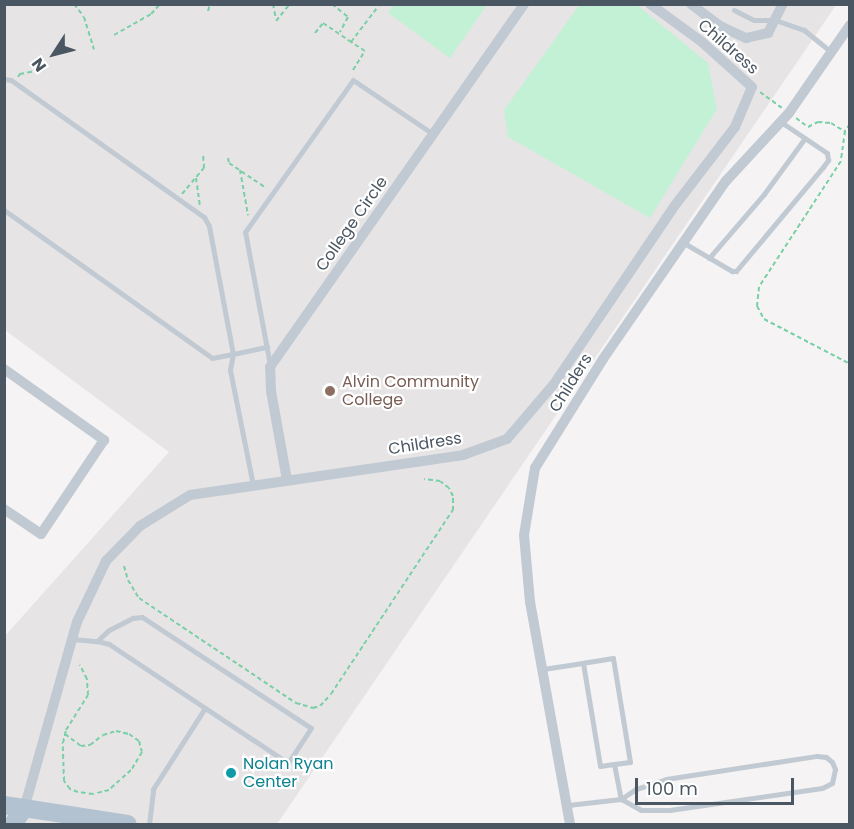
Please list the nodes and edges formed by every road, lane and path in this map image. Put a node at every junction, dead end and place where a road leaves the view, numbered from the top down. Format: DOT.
graph roads {
  1 [pos="74,4"];
  2 [pos="160,4"];
  3 [pos="210,4"];
  4 [pos="273,4"];
  5 [pos="290,4"];
  6 [pos="333,4"];
  7 [pos="380,4"];
  8 [pos="524,4"];
  9 [pos="650,4"];
  10 [pos="691,4"];
  11 [pos="783,4"];
  12 [pos="734,10"];
  13 [pos="208,11"];
  14 [pos="775,20"];
  15 [pos="849,26"];
  16 [pos="340,32"];
  17 [pos="315,33"];
  18 [pos="114,35"];
  19 [pos="351,42"];
  20 [pos="94,49"];
  21 [pos="831,52"];
  22 [pos="41,70"];
  23 [pos="353,70"];
  24 [pos="18,77"];
  25 [pos="4,79"];
  26 [pos="761,93"];
  27 [pos="785,111"];
  28 [pos="780,122"];
  29 [pos="849,124"];
  30 [pos="844,131"];
  31 [pos="433,134"];
  32 [pos="805,138"];
  33 [pos="203,155"];
  34 [pos="228,158"];
  35 [pos="240,170"];
  36 [pos="196,178"];
  37 [pos="268,190"];
  38 [pos="182,194"];
  39 [pos="200,206"];
  40 [pos="4,210"];
  41 [pos="249,218"];
  42 [pos="684,243"];
  43 [pos="710,258"];
  44 [pos="267,347"];
  45 [pos="233,354"];
  46 [pos="849,364"];
  47 [pos="270,367"];
  48 [pos="4,369"];
  49 [pos="424,479"];
  50 [pos="287,480"];
  51 [pos="253,485"];
  52 [pos="4,509"];
  53 [pos="124,566"];
  54 [pos="72,639"];
  55 [pos="97,641"];
  56 [pos="583,663"];
  57 [pos="80,665"];
  58 [pos="542,669"];
  59 [pos="205,708"];
  60 [pos="65,734"];
  61 [pos="614,764"];
  62 [pos="621,799"];
  63 [pos="4,805"];
  64 [pos="568,805"];
  65 [pos="24,809"];
  66 [pos="13,825"];
  67 [pos="128,825"];
  68 [pos="149,825"];
  69 [pos="570,825"];
  1 -- 20 [label="path"];
  2 -- 18 [label="path"];
  3 -- 13 [label="path"];
  4 -- 5 [label="path"];
  6 -- 16 [label="path"];
  7 -- 19 [label="path"];
  8 -- 31 [label="street, College Circle"];
  9 -- 50 [label="street, Childress"];
  10 -- 14 [label="street"];
  11 -- 14 [label="street"];
  12 -- 14 [label="lane"];
  14 -- 21 [label="lane"];
  15 -- 21 [label="street, Childers"];
  16 -- 17 [label="path"];
  16 -- 19 [label="path"];
  19 -- 23 [label="path"];
  21 -- 27 [label="street, Childers"];
  22 -- 24 [label="path"];
  25 -- 45 [label="lane"];
  26 -- 27 [label="path"];
  27 -- 28 [label="street, Childers"];
  27 -- 30 [label="path"];
  28 -- 32 [label="lane"];
  28 -- 42 [label="street, Childers"];
  29 -- 30 [label="path"];
  30 -- 46 [label="path"];
  31 -- 44 [label="lane"];
  31 -- 47 [label="street, College Circle"];
  32 -- 43 [label="lane"];
  32 -- 43 [label="lane"];
  33 -- 36 [label="path"];
  34 -- 35 [label="path"];
  35 -- 37 [label="path"];
  35 -- 41 [label="path"];
  36 -- 38 [label="path"];
  36 -- 39 [label="path"];
  40 -- 45 [label="lane"];
  42 -- 43 [label="lane"];
  42 -- 58 [label="street, Childers"];
  44 -- 45 [label="lane"];
  44 -- 47 [label="lane"];
  45 -- 51 [label="lane"];
  47 -- 50 [label="street"];
  48 -- 52 [label="street"];
  49 -- 53 [label="path"];
  50 -- 51 [label="street, Childress"];
  51 -- 54 [label="street, Childress"];
  54 -- 55 [label="lane"];
  54 -- 65 [label="street, Childress"];
  55 -- 59 [label="lane"];
  55 -- 59 [label="lane"];
  56 -- 58 [label="lane"];
  56 -- 61 [label="lane"];
  56 -- 61 [label="lane"];
  57 -- 60 [label="path"];
  58 -- 64 [label="street, Childers"];
  59 -- 68 [label="lane"];
  60 -- 60 [label="path"];
  61 -- 62 [label="lane"];
  62 -- 62 [label="lane"];
  62 -- 64 [label="lane"];
  63 -- 65 [label="main road"];
  64 -- 69 [label="street, Childers"];
  65 -- 66 [label="main road"];
  65 -- 67 [label="main road"];
}
